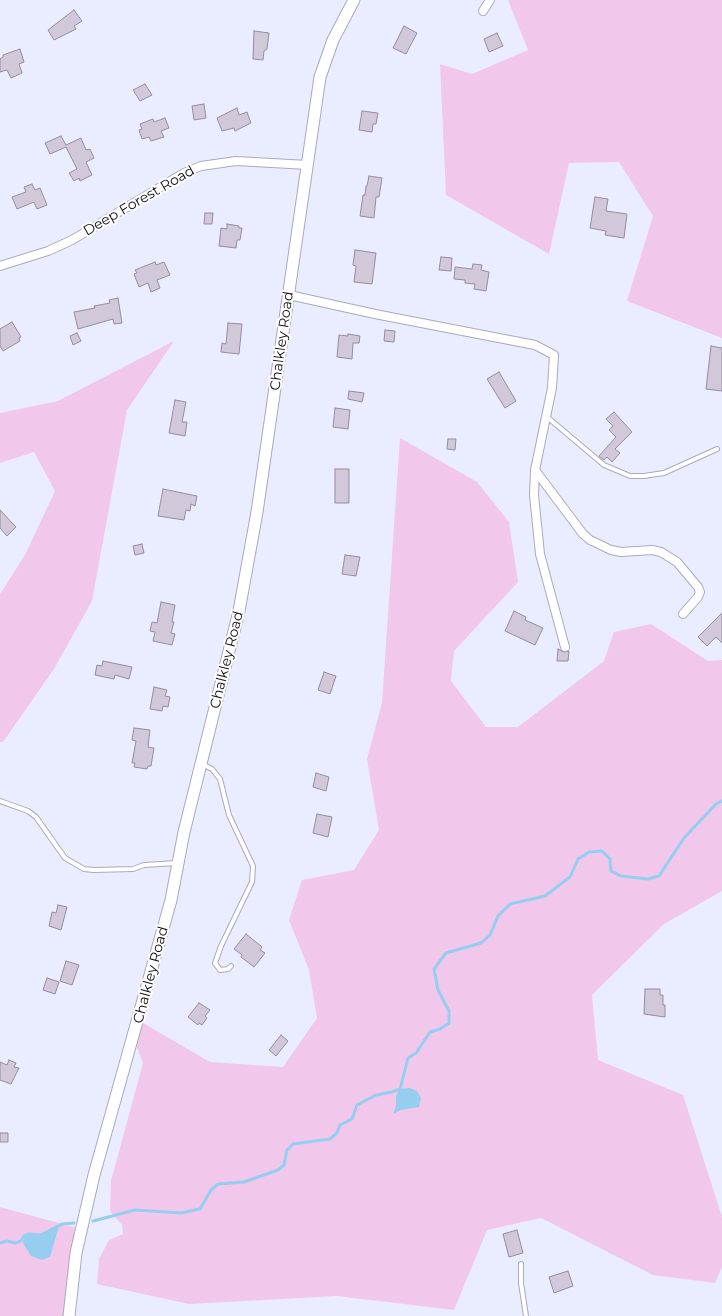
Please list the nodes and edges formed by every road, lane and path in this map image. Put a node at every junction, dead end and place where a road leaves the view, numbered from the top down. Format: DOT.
graph roads {
  1 [pos="354,0"];
  2 [pos="490,0"];
  3 [pos="483,12"];
  4 [pos="308,165"];
  5 [pos="0,266"];
  6 [pos="289,294"];
  7 [pos="546,416"];
  8 [pos="718,449"];
  9 [pos="535,470"];
  10 [pos="683,614"];
  11 [pos="565,647"];
  12 [pos="201,764"];
  13 [pos="0,801"];
  14 [pos="177,863"];
  15 [pos="231,966"];
  16 [pos="521,1264"];
  17 [pos="68,1316"];
  18 [pos="526,1316"];
  1 -- 4 [label="street, Chalkley Road"];
  2 -- 3 [label="street"];
  4 -- 5 [label="street, Deep Forest Road"];
  4 -- 6 [label="street, Chalkley Road"];
  6 -- 7 [label="street"];
  6 -- 12 [label="street, Chalkley Road"];
  7 -- 8 [label="lane"];
  7 -- 9 [label="street"];
  9 -- 10 [label="street"];
  9 -- 11 [label="street"];
  12 -- 14 [label="street, Chalkley Road"];
  12 -- 15 [label="lane"];
  13 -- 14 [label="lane"];
  14 -- 17 [label="street, Chalkley Road"];
  16 -- 18 [label="lane"];
}
